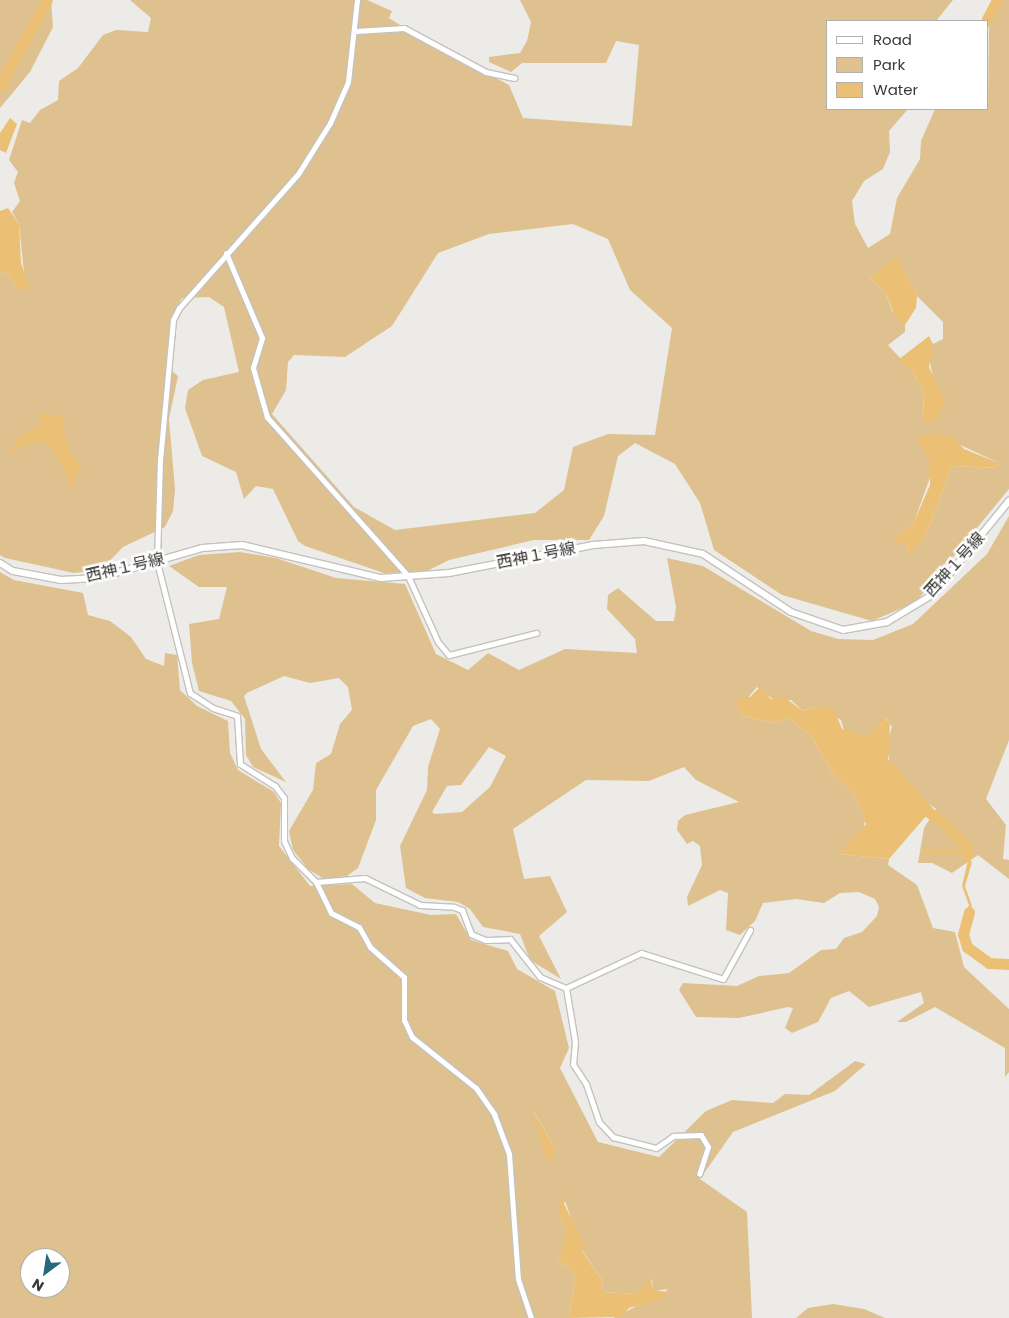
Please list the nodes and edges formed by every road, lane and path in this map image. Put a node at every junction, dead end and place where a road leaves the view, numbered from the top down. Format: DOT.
graph roads {
  1 [pos="357,0"];
  2 [pos="356,31"];
  3 [pos="514,78"];
  4 [pos="226,253"];
  5 [pos="1009,501"];
  6 [pos="157,562"];
  7 [pos="0,563"];
  8 [pos="408,576"];
  9 [pos="536,633"];
  10 [pos="316,882"];
  11 [pos="750,930"];
  12 [pos="566,988"];
  13 [pos="699,1174"];
  14 [pos="531,1318"];
  1 -- 2 [label="street"];
  2 -- 3 [label="street"];
  2 -- 4 [label="street"];
  4 -- 6 [label="street"];
  4 -- 8 [label="street"];
  5 -- 8 [label="street, 西神１号線"];
  6 -- 7 [label="street, 西神１号線"];
  6 -- 8 [label="street, 西神１号線"];
  6 -- 10 [label="street"];
  8 -- 9 [label="street"];
  10 -- 12 [label="street"];
  10 -- 14 [label="street"];
  11 -- 12 [label="street"];
  12 -- 13 [label="street"];
}
